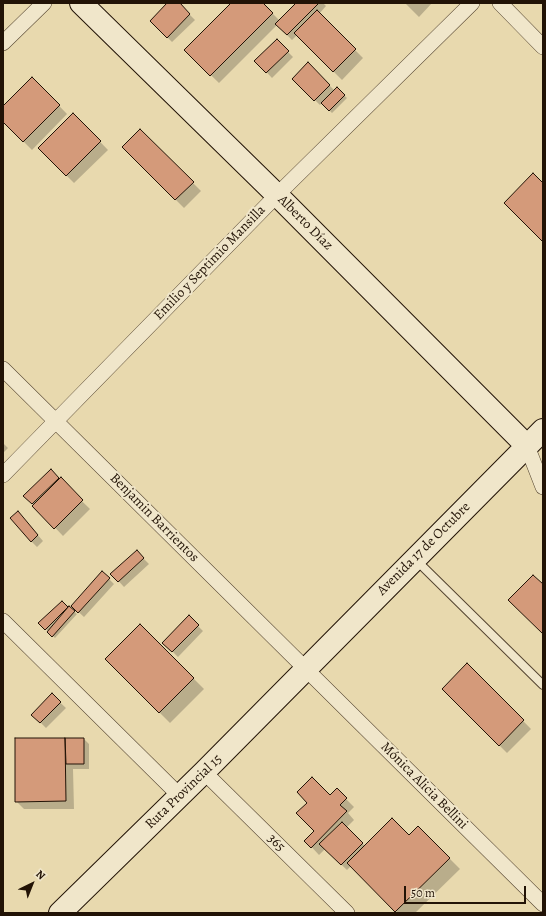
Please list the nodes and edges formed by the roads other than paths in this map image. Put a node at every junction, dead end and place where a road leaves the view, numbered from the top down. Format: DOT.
graph roads {
  1 [pos="44,3"];
  2 [pos="81,3"];
  3 [pos="472,3"];
  4 [pos="500,3"];
  5 [pos="3,43"];
  6 [pos="543,47"];
  7 [pos="277,195"];
  8 [pos="3,369"];
  9 [pos="56,421"];
  10 [pos="543,430"];
  11 [pos="535,451"];
  12 [pos="3,475"];
  13 [pos="543,487"];
  14 [pos="415,559"];
  15 [pos="3,621"];
  16 [pos="306,668"];
  17 [pos="543,685"];
  18 [pos="204,772"];
  19 [pos="180,796"];
  20 [pos="543,904"];
  21 [pos="60,913"];
  22 [pos="347,913"];
  1 -- 5 [label="street"];
  2 -- 7 [label="main road, Alberto Díaz"];
  3 -- 7 [label="street, Emilio y Septimio Mansilla"];
  4 -- 6 [label="street"];
  7 -- 9 [label="street, Emilio y Septimio Mansilla"];
  7 -- 11 [label="main road, Alberto Díaz"];
  8 -- 9 [label="street, Benjamin Barrientos"];
  9 -- 12 [label="street, Emilio y Septimio Mansilla"];
  9 -- 16 [label="street, Benjamin Barrientos"];
  10 -- 11 [label="main road, Avenida 17 de Octubre"];
  11 -- 13 [label="street"];
  11 -- 14 [label="main road, Avenida 17 de Octubre"];
  14 -- 16 [label="main road, Avenida 17 de Octubre"];
  14 -- 17 [label="lane"];
  15 -- 19 [label="street"];
  16 -- 18 [label="main road, Ruta Provincial 15"];
  16 -- 20 [label="street, Mónica Alicia Bellini"];
  18 -- 19 [label="main road, Ruta Provincial 15"];
  18 -- 22 [label="street, 365"];
  19 -- 21 [label="main road, Ruta Provincial 15"];
}
